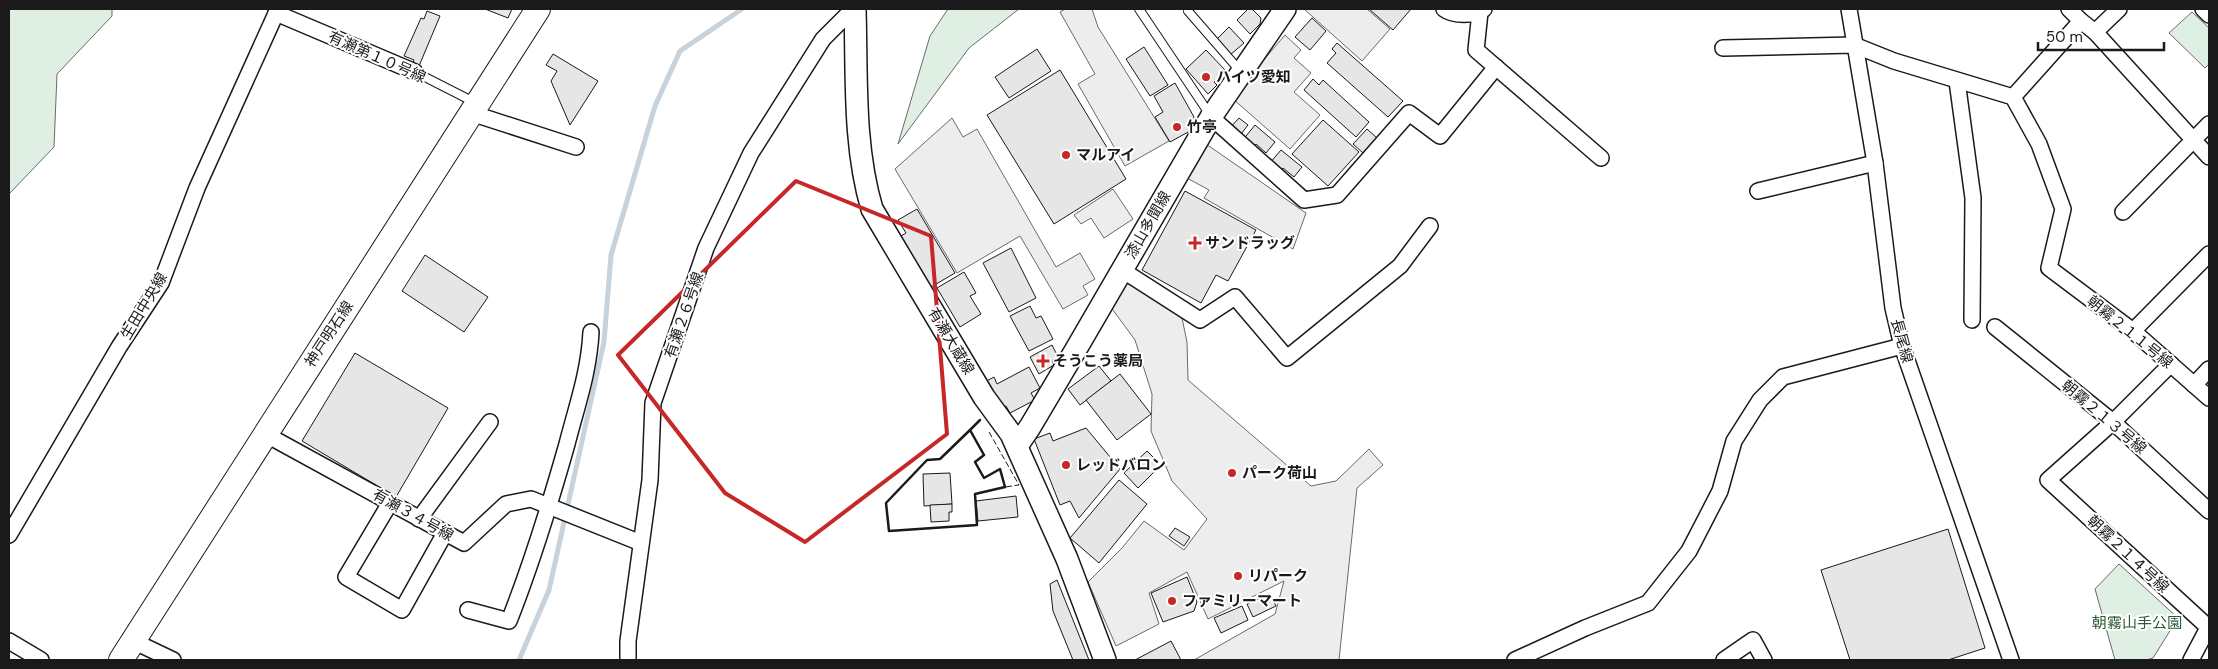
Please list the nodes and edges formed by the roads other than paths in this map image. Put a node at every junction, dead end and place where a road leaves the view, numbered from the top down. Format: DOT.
graph roads {
  1 [pos="538,9"];
  2 [pos="854,9"];
  3 [pos="1139,9"];
  4 [pos="1444,9"];
  5 [pos="1849,9"];
  6 [pos="2069,9"];
  7 [pos="2120,9"];
  8 [pos="2203,9"];
  9 [pos="277,11"];
  10 [pos="1188,11"];
  11 [pos="1279,11"];
  12 [pos="1482,11"];
  13 [pos="2209,15"];
  14 [pos="2081,21"];
  15 [pos="2095,32"];
  16 [pos="1854,45"];
  17 [pos="1723,48"];
  18 [pos="1496,67"];
  19 [pos="416,72"];
  20 [pos="1240,72"];
  21 [pos="1957,81"];
  22 [pos="2013,97"];
  23 [pos="474,108"];
  24 [pos="1211,117"];
  25 [pos="2209,124"];
  26 [pos="2193,139"];
  27 [pos="576,147"];
  28 [pos="2209,157"];
  29 [pos="1601,158"];
  30 [pos="1875,163"];
  31 [pos="1758,191"];
  32 [pos="2123,212"];
  33 [pos="1430,226"];
  34 [pos="2209,254"];
  35 [pos="1122,270"];
  36 [pos="1972,320"];
  37 [pos="1995,327"];
  38 [pos="2133,331"];
  39 [pos="591,332"];
  40 [pos="1902,346"];
  41 [pos="2170,364"];
  42 [pos="2209,369"];
  43 [pos="2194,384"];
  44 [pos="2209,398"];
  45 [pos="490,422"];
  46 [pos="2112,422"];
  47 [pos="265,434"];
  48 [pos="1017,446"];
  49 [pos="390,502"];
  50 [pos="552,508"];
  51 [pos="2209,511"];
  52 [pos="419,518"];
  53 [pos="11,525"];
  54 [pos="446,533"];
  55 [pos="641,543"];
  56 [pos="468,610"];
  57 [pos="2209,627"];
  58 [pos="9,641"];
  59 [pos="127,651"];
  60 [pos="42,660"];
  61 [pos="173,660"];
  62 [pos="628,660"];
  63 [pos="1105,660"];
  64 [pos="1515,660"];
  65 [pos="1724,660"];
  66 [pos="1764,660"];
  67 [pos="2011,660"];
  68 [pos="2191,660"];
  1 -- 23 [label="main road, 神戸明石線"];
  2 -- 48 [label="main road, 有瀬大蔵線"];
  2 -- 55 [label="street, 有瀬２６号線"];
  3 -- 24 [label="lane"];
  4 -- 12 [label="street"];
  5 -- 16 [label="street, 長尾線"];
  6 -- 14 [label="street"];
  7 -- 15 [label="street"];
  8 -- 13 [label="street"];
  9 -- 19 [label="street, 有瀬第１０号線"];
  9 -- 53 [label="street, 生田中央線"];
  10 -- 20 [label="lane"];
  11 -- 20 [label="main road, 漆山多聞線"];
  12 -- 18 [label="street"];
  14 -- 15 [label="street"];
  14 -- 22 [label="street"];
  15 -- 26 [label="street"];
  16 -- 17 [label="street"];
  16 -- 21 [label="street"];
  16 -- 30 [label="street, 長尾線"];
  18 -- 24 [label="street"];
  18 -- 29 [label="street"];
  19 -- 23 [label="lane, 有瀬第１０号線"];
  20 -- 24 [label="main road, 漆山多聞線"];
  21 -- 22 [label="street"];
  21 -- 36 [label="street"];
  22 -- 38 [label="street, 朝霧２１１号線"];
  23 -- 27 [label="street, 有瀬第１０号線"];
  23 -- 47 [label="main road, 神戸明石線"];
  24 -- 35 [label="main road, 漆山多聞線"];
  25 -- 26 [label="street"];
  26 -- 28 [label="street"];
  26 -- 32 [label="street"];
  30 -- 31 [label="street"];
  30 -- 40 [label="street, 長尾線"];
  33 -- 35 [label="street"];
  34 -- 38 [label="street"];
  35 -- 48 [label="main road, 漆山多聞線"];
  37 -- 46 [label="street, 朝霧２１３号線"];
  38 -- 41 [label="street, 朝霧２１１号線"];
  39 -- 50 [label="street"];
  40 -- 64 [label="street"];
  40 -- 67 [label="street, 長尾線"];
  41 -- 43 [label="street, 朝霧２１１号線"];
  41 -- 46 [label="street"];
  42 -- 43 [label="street"];
  43 -- 44 [label="street, 朝霧２１１号線"];
  45 -- 52 [label="street"];
  46 -- 51 [label="street, 朝霧２１３号線"];
  46 -- 57 [label="street, 朝霧２１４号線"];
  47 -- 49 [label="street, 有瀬３４号線"];
  47 -- 59 [label="main road, 神戸明石線"];
  48 -- 63 [label="main road, 有瀬大蔵線"];
  49 -- 52 [label="street, 有瀬３４号線"];
  49 -- 54 [label="street"];
  50 -- 54 [label="street, 有瀬３４号線"];
  50 -- 55 [label="street, 有瀬３４号線"];
  50 -- 56 [label="street"];
  52 -- 54 [label="street, 有瀬３４号線"];
  55 -- 62 [label="street, 有瀬２６号線"];
  57 -- 68 [label="street"];
  58 -- 60 [label="street"];
  59 -- 61 [label="street"];
  65 -- 66 [label="street"];
}
